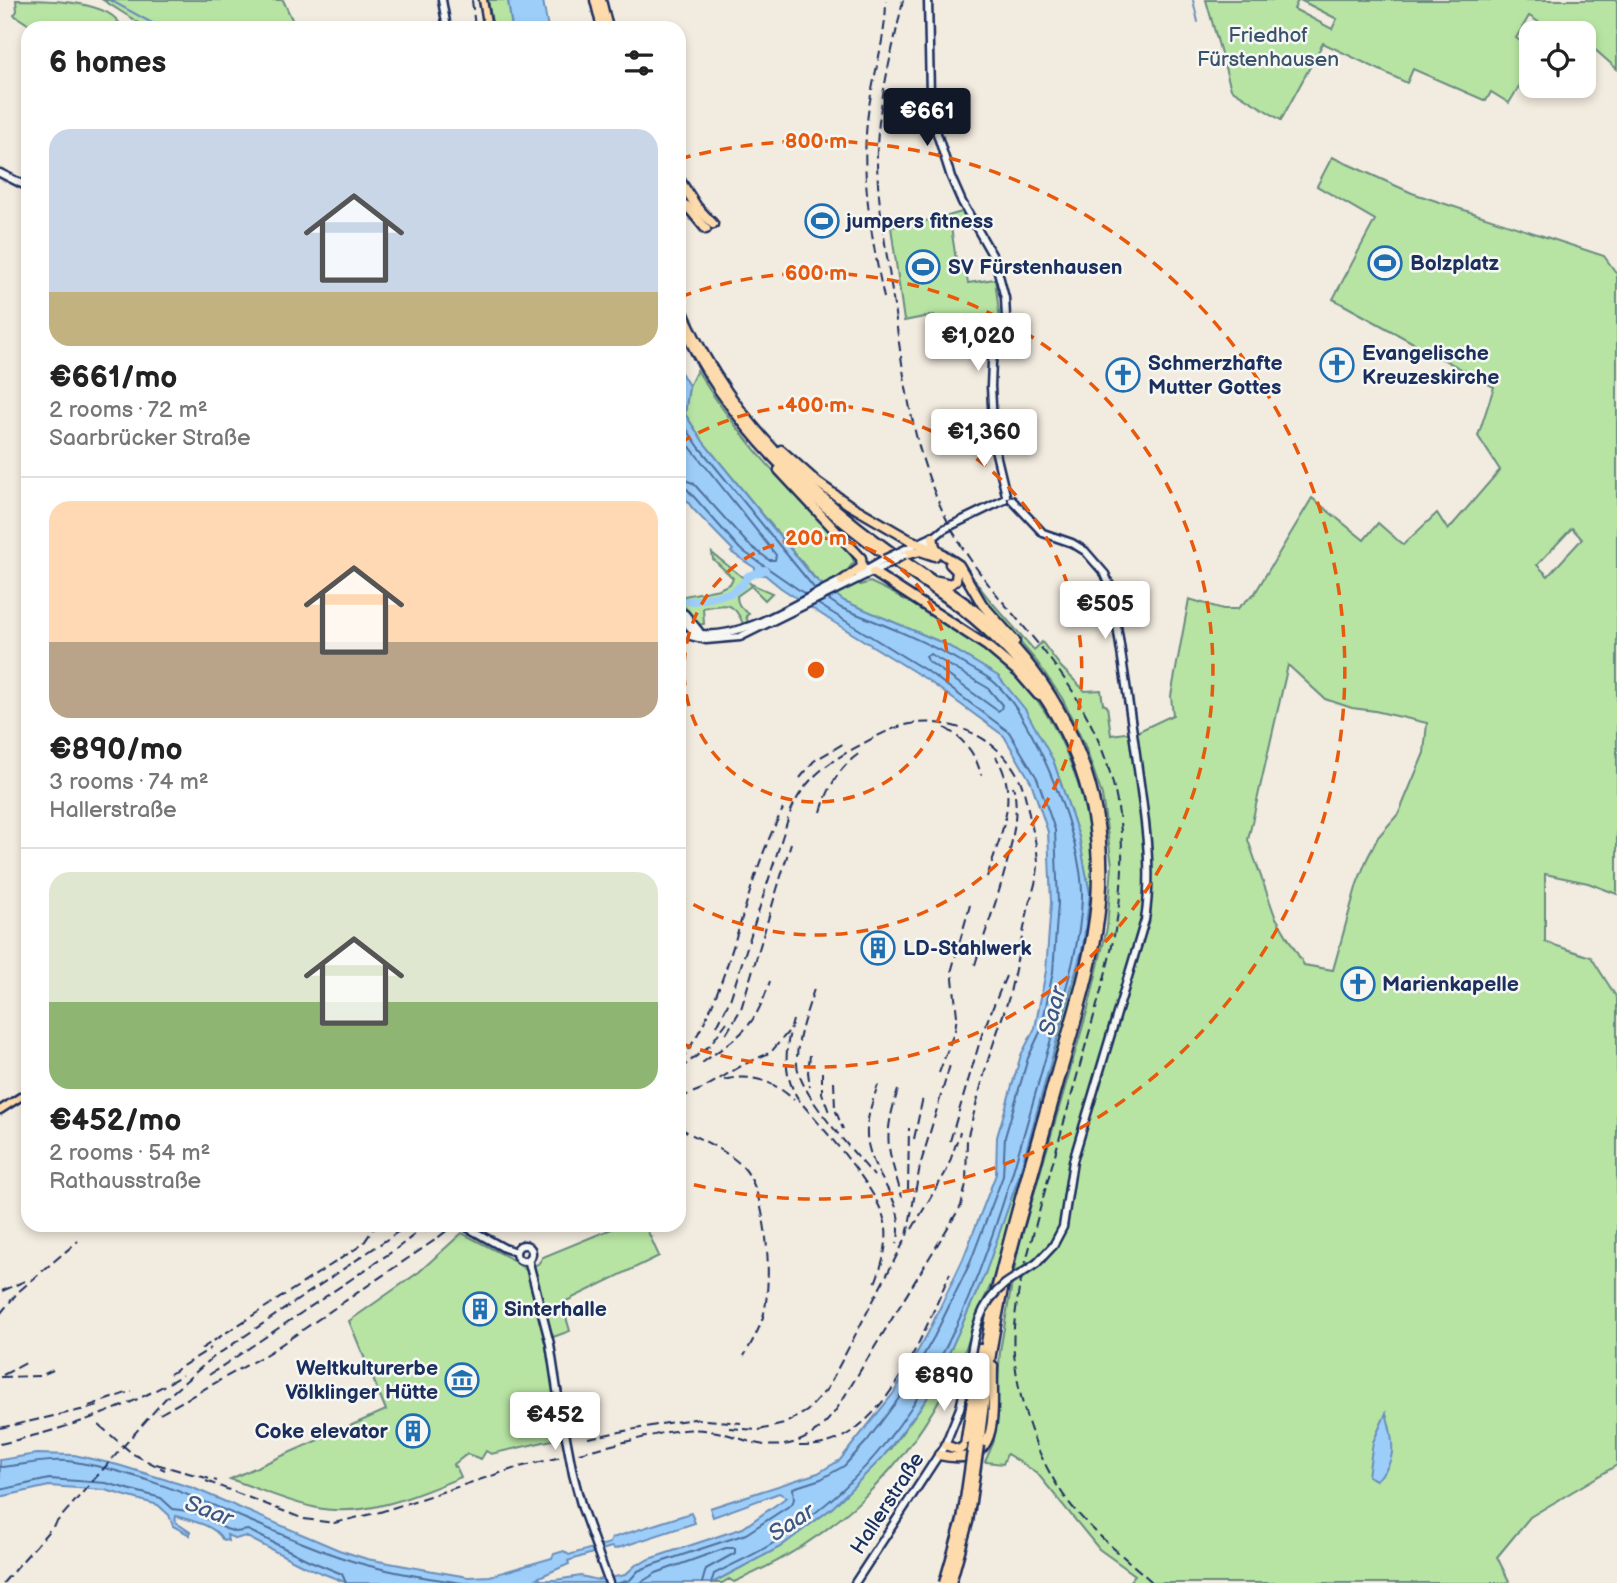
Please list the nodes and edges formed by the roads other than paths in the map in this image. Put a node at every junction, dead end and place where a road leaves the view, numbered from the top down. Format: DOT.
graph roads {
  1 [pos="442,0"];
  2 [pos="483,0"];
  3 [pos="595,0"];
  4 [pos="601,0"];
  5 [pos="928,0"];
  6 [pos="446,21"];
  7 [pos="487,21"];
  8 [pos="600,21"];
  9 [pos="606,21"];
  10 [pos="0,173"];
  11 [pos="21,184"];
  12 [pos="686,190"];
  13 [pos="686,206"];
  14 [pos="686,317"];
  15 [pos="686,330"];
  16 [pos="747,418"];
  17 [pos="752,434"];
  18 [pos="1007,499"];
  19 [pos="933,537"];
  20 [pos="921,544"];
  21 [pos="904,553"];
  22 [pos="942,553"];
  23 [pos="887,561"];
  24 [pos="873,572"];
  25 [pos="856,576"];
  26 [pos="929,578"];
  27 [pos="842,580"];
  28 [pos="686,615"];
  29 [pos="772,619"];
  30 [pos="686,625"];
  31 [pos="708,634"];
  32 [pos="686,635"];
  33 [pos="1038,676"];
  34 [pos="1065,733"];
  35 [pos="1098,840"];
  36 [pos="21,1096"];
  37 [pos="0,1110"];
  38 [pos="475,1232"];
  39 [pos="516,1252"];
  40 [pos="528,1259"];
  41 [pos="1005,1264"];
  42 [pos="995,1305"];
  43 [pos="945,1445"];
  44 [pos="976,1445"];
  45 [pos="939,1455"];
  46 [pos="609,1583"];
  47 [pos="855,1583"];
  48 [pos="943,1583"];
  49 [pos="951,1583"];
  1 -- 6 [label="street"];
  2 -- 7 [label="main road"];
  3 -- 8 [label="highway"];
  4 -- 9 [label="highway"];
  5 -- 18 [label="street"];
  10 -- 11 [label="street"];
  12 -- 13 [label="highway"];
  14 -- 16 [label="highway"];
  15 -- 17 [label="highway"];
  16 -- 20 [label="highway"];
  16 -- 26 [label="highway"];
  17 -- 25 [label="highway"];
  17 -- 34 [label="highway"];
  18 -- 19 [label="street"];
  18 -- 43 [label="street, Hallerstraße, bridge"];
  19 -- 20 [label="street"];
  19 -- 22 [label="highway"];
  20 -- 21 [label="street"];
  20 -- 22 [label="highway"];
  21 -- 23 [label="street, bridge"];
  21 -- 26 [label="highway"];
  22 -- 33 [label="highway"];
  23 -- 24 [label="street"];
  23 -- 25 [label="street"];
  24 -- 25 [label="street"];
  24 -- 34 [label="highway"];
  25 -- 27 [label="highway"];
  25 -- 29 [label="street"];
  26 -- 33 [label="highway"];
  27 -- 29 [label="street"];
  28 -- 31 [label="street"];
  29 -- 31 [label="street"];
  29 -- 32 [label="street"];
  30 -- 31 [label="street"];
  33 -- 35 [label="highway"];
  34 -- 35 [label="highway"];
  35 -- 41 [label="highway"];
  36 -- 37 [label="main road"];
  38 -- 39 [label="street"];
  39 -- 40 [label="street"];
  39 -- 40 [label="street"];
  40 -- 46 [label="street, bridge"];
  41 -- 42 [label="highway"];
  41 -- 42 [label="highway"];
  42 -- 43 [label="highway"];
  42 -- 44 [label="highway"];
  42 -- 45 [label="highway"];
  43 -- 45 [label="street, Hallerstraße"];
  44 -- 48 [label="highway, bridge"];
  44 -- 49 [label="highway, bridge"];
  45 -- 47 [label="street, Hallerstraße"];
}
